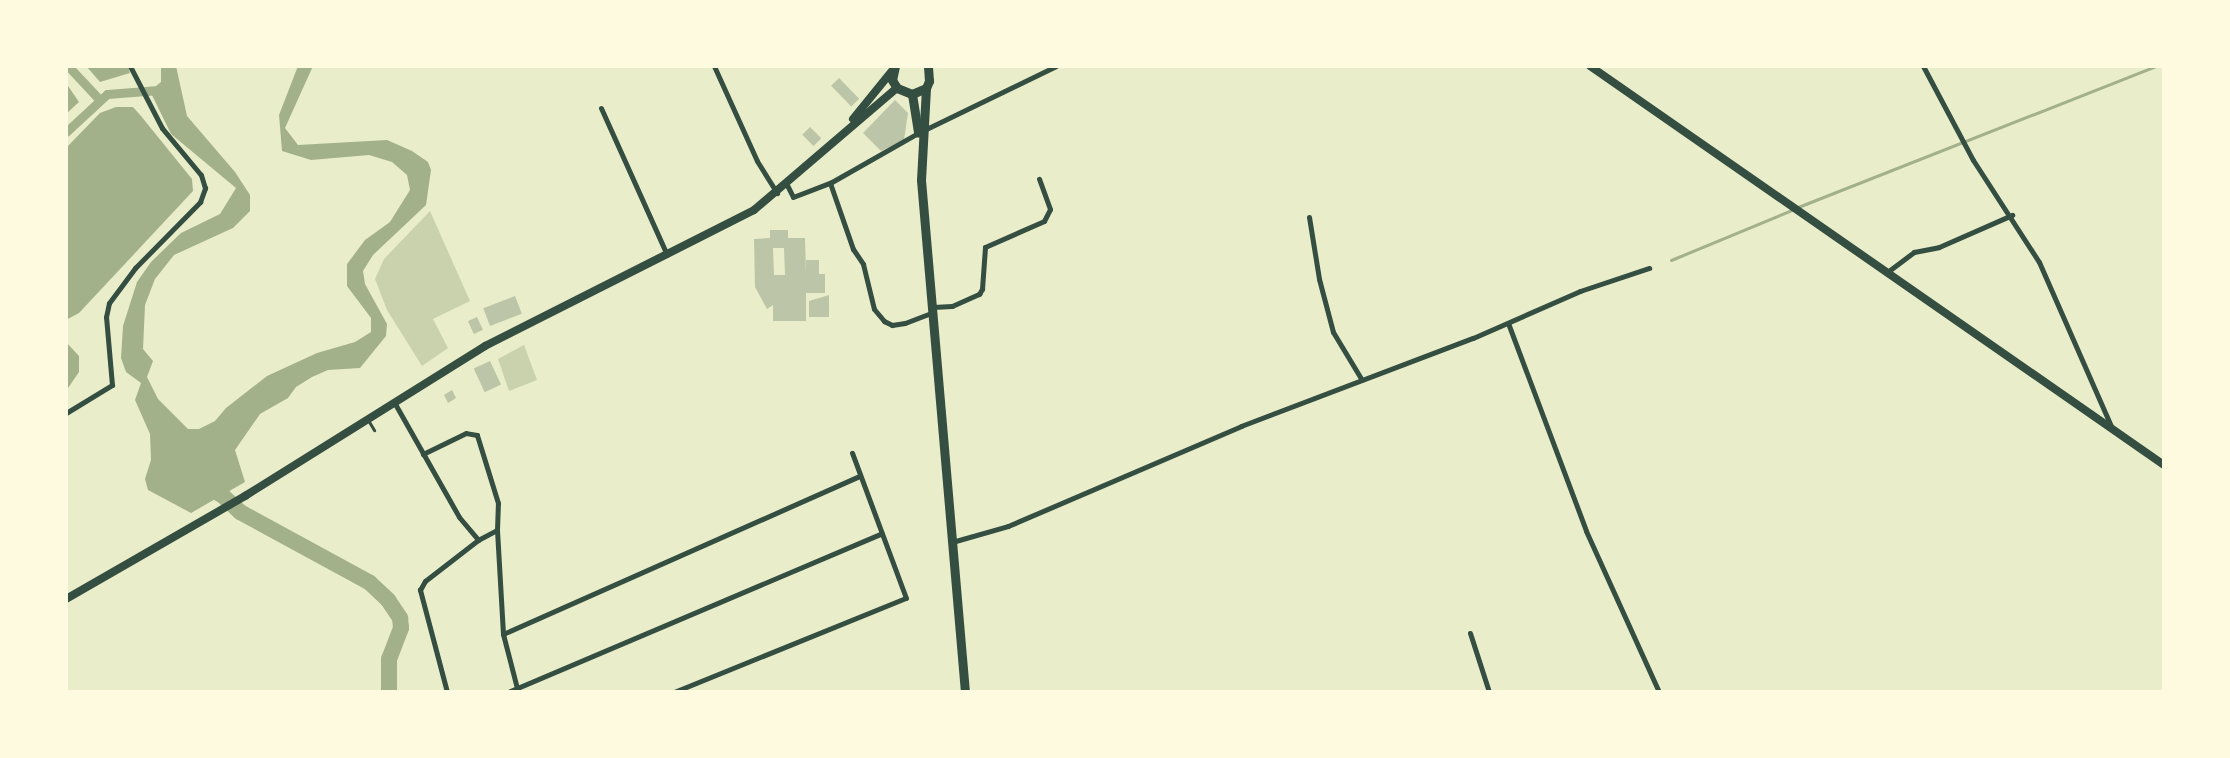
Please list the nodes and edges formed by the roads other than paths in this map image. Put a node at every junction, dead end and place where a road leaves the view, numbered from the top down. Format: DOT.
graph roads {
  1 [pos="130,66"];
  2 [pos="714,66"];
  3 [pos="1056,66"];
  4 [pos="1590,66"];
  5 [pos="1923,66"];
  6 [pos="893,68"];
  7 [pos="930,68"];
  8 [pos="897,88"];
  9 [pos="926,88"];
  10 [pos="912,94"];
  11 [pos="601,108"];
  12 [pos="920,132"];
  13 [pos="837,142"];
  14 [pos="1039,179"];
  15 [pos="830,183"];
  16 [pos="787,185"];
  17 [pos="777,194"];
  18 [pos="2012,215"];
  19 [pos="1309,217"];
  20 [pos="667,255"];
  21 [pos="1649,267"];
  22 [pos="1886,273"];
  23 [pos="933,309"];
  24 [pos="1508,323"];
  25 [pos="1362,380"];
  26 [pos="394,402"];
  27 [pos="66,413"];
  28 [pos="368,418"];
  29 [pos="2113,429"];
  30 [pos="374,430"];
  31 [pos="852,453"];
  32 [pos="423,454"];
  33 [pos="2162,462"];
  34 [pos="859,476"];
  35 [pos="497,530"];
  36 [pos="882,533"];
  37 [pos="478,540"];
  38 [pos="951,542"];
  39 [pos="66,599"];
  40 [pos="1470,633"];
  41 [pos="503,634"];
  42 [pos="518,690"];
  43 [pos="447,692"];
  44 [pos="508,692"];
  45 [pos="674,692"];
  46 [pos="965,692"];
  47 [pos="1489,692"];
  48 [pos="1659,692"];
  1 -- 27 [label="street"];
  2 -- 17 [label="street"];
  3 -- 12 [label="street"];
  4 -- 22 [label="main road"];
  5 -- 18 [label="street"];
  6 -- 8 [label="main road"];
  6 -- 13 [label="main road"];
  7 -- 9 [label="main road"];
  8 -- 10 [label="main road"];
  8 -- 13 [label="main road"];
  9 -- 10 [label="main road"];
  9 -- 12 [label="main road"];
  10 -- 12 [label="main road"];
  11 -- 20 [label="street"];
  12 -- 15 [label="street"];
  12 -- 23 [label="main road"];
  13 -- 16 [label="main road"];
  14 -- 23 [label="street"];
  15 -- 16 [label="street"];
  15 -- 23 [label="street"];
  16 -- 17 [label="main road"];
  17 -- 20 [label="main road"];
  18 -- 22 [label="street"];
  18 -- 29 [label="street"];
  19 -- 25 [label="street"];
  20 -- 26 [label="main road"];
  21 -- 24 [label="street"];
  22 -- 29 [label="main road"];
  23 -- 38 [label="main road"];
  24 -- 25 [label="street"];
  24 -- 48 [label="street"];
  25 -- 38 [label="street"];
  26 -- 28 [label="main road"];
  26 -- 32 [label="street"];
  28 -- 30 [label="lane"];
  28 -- 39 [label="main road"];
  29 -- 33 [label="main road"];
  31 -- 34 [label="street"];
  32 -- 35 [label="street"];
  32 -- 37 [label="street"];
  34 -- 36 [label="street"];
  34 -- 41 [label="street"];
  35 -- 37 [label="street"];
  35 -- 41 [label="street"];
  36 -- 42 [label="street"];
  36 -- 45 [label="street"];
  37 -- 43 [label="street"];
  38 -- 46 [label="main road"];
  40 -- 47 [label="street"];
  41 -- 42 [label="street"];
  42 -- 44 [label="street"];
}
